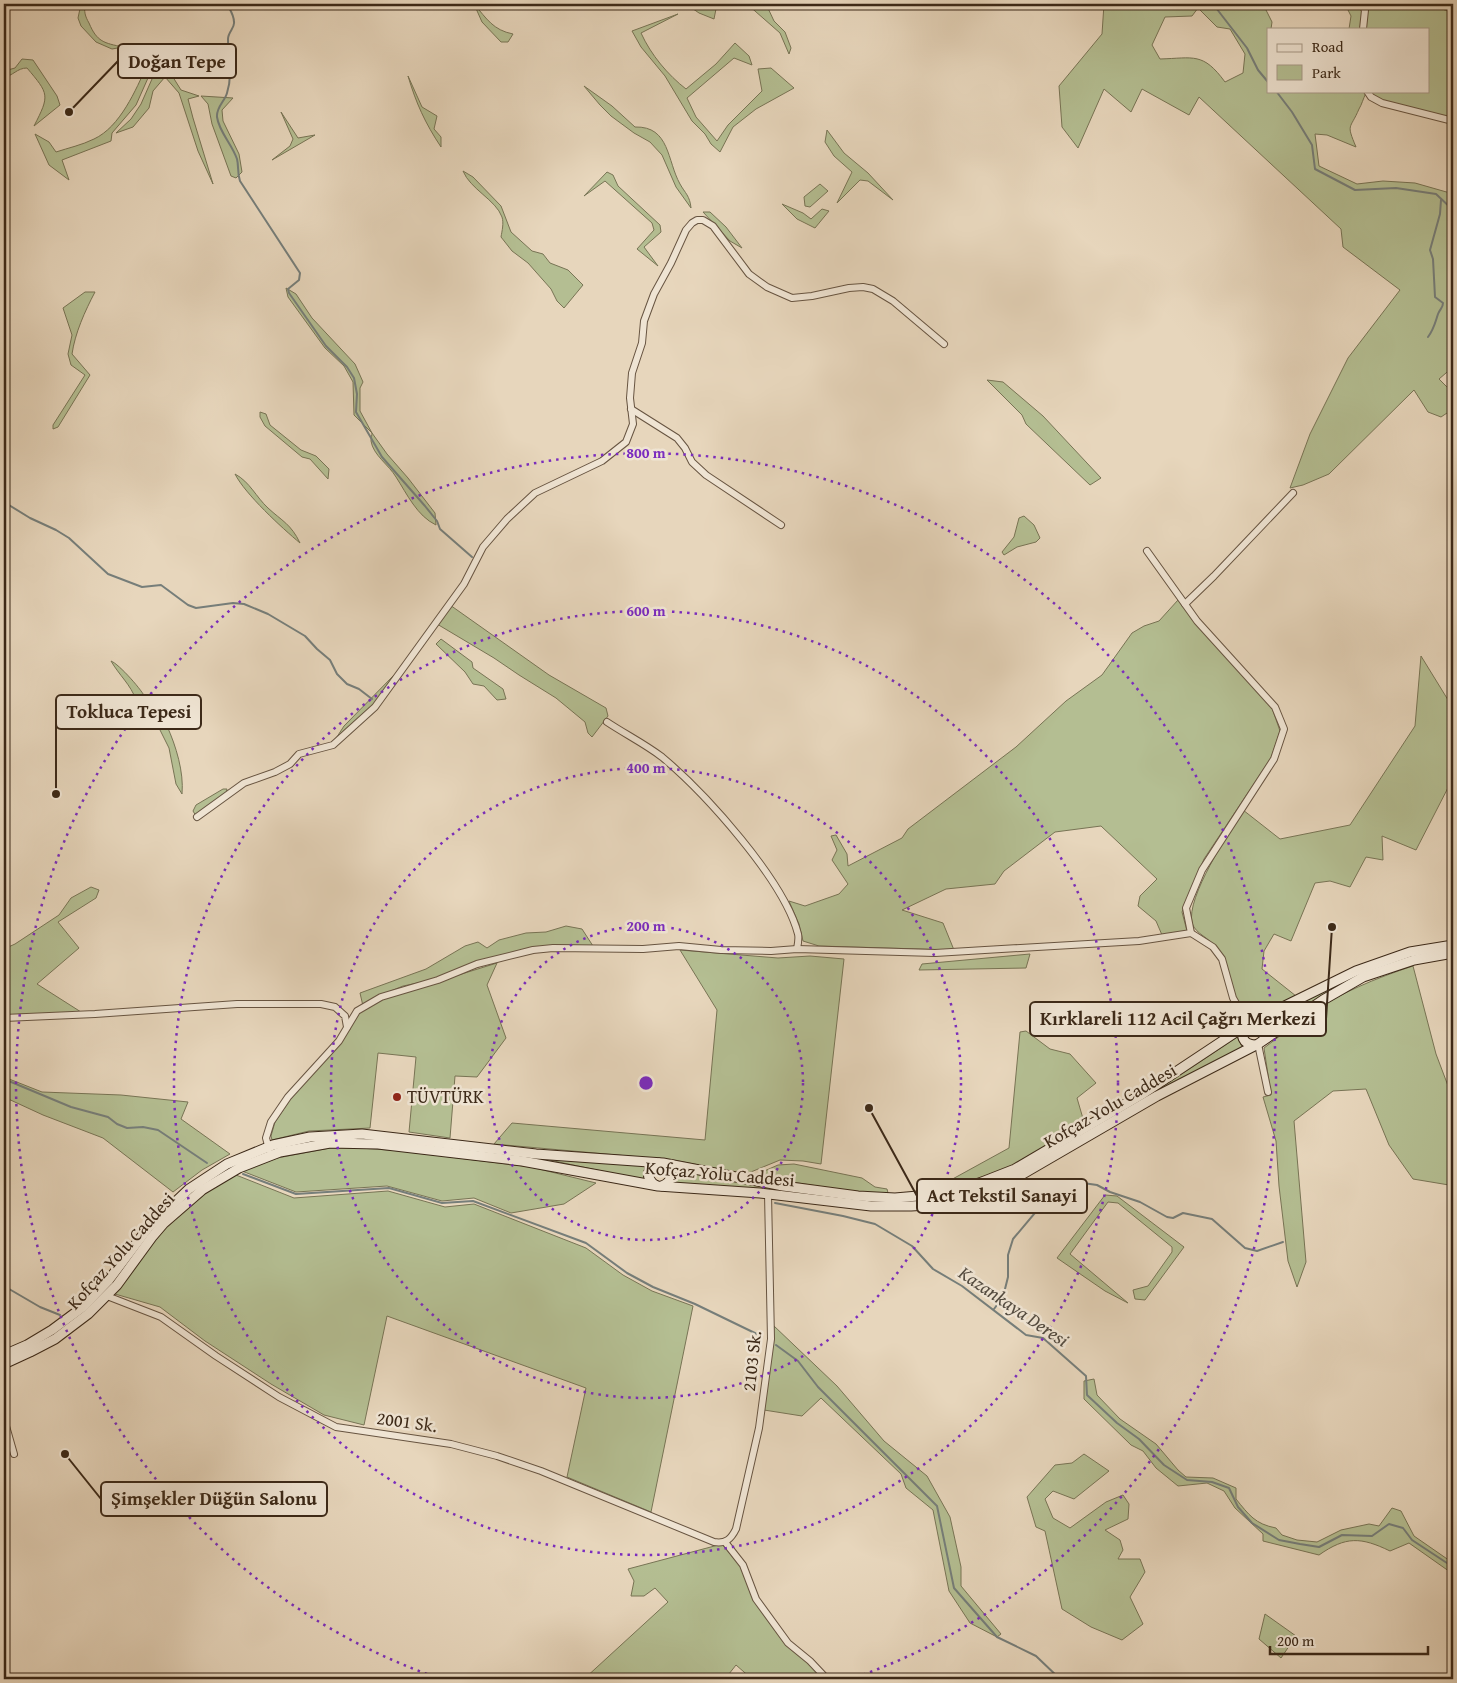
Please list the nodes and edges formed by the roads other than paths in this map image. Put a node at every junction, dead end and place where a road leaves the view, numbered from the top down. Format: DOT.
graph roads {
  1 [pos="1361,4"];
  2 [pos="1363,28"];
  3 [pos="1368,92"];
  4 [pos="1453,121"];
  5 [pos="944,344"];
  6 [pos="631,409"];
  7 [pos="1293,493"];
  8 [pos="782,524"];
  9 [pos="1147,551"];
  10 [pos="1185,604"];
  11 [pos="607,722"];
  12 [pos="197,817"];
  13 [pos="1191,933"];
  14 [pos="1453,945"];
  15 [pos="797,949"];
  16 [pos="1453,953"];
  17 [pos="4,1018"];
  18 [pos="1249,1023"];
  19 [pos="347,1027"];
  20 [pos="1259,1043"];
  21 [pos="1268,1092"];
  22 [pos="270,1151"];
  23 [pos="663,1164"];
  24 [pos="658,1185"];
  25 [pos="768,1194"];
  26 [pos="107,1296"];
  27 [pos="4,1355"];
  28 [pos="4,1364"];
  29 [pos="4,1419"];
  30 [pos="14,1454"];
  31 [pos="723,1542"];
  32 [pos="827,1679"];
  1 -- 2 [label="street"];
  3 -- 4 [label="street"];
  5 -- 6 [label="street"];
  6 -- 8 [label="street"];
  6 -- 12 [label="street"];
  7 -- 10 [label="street"];
  9 -- 10 [label="street"];
  10 -- 13 [label="street"];
  11 -- 15 [label="street"];
  13 -- 15 [label="street"];
  13 -- 18 [label="street"];
  14 -- 18 [label="main road, Kofçaz Yolu Caddesi"];
  15 -- 19 [label="street"];
  16 -- 20 [label="main road, Kofçaz Yolu Caddesi"];
  17 -- 19 [label="street"];
  18 -- 20 [label="main road"];
  18 -- 20 [label="main road"];
  18 -- 23 [label="main road, Kofçaz Yolu Caddesi"];
  19 -- 22 [label="street"];
  20 -- 21 [label="street"];
  20 -- 25 [label="main road, Kofçaz Yolu Caddesi"];
  22 -- 23 [label="main road, Kofçaz Yolu Caddesi"];
  22 -- 24 [label="main road, Kofçaz Yolu Caddesi"];
  22 -- 26 [label="main road, Kofçaz Yolu Caddesi"];
  22 -- 27 [label="main road, Kofçaz Yolu Caddesi"];
  23 -- 24 [label="main road"];
  23 -- 24 [label="main road"];
  24 -- 25 [label="main road, Kofçaz Yolu Caddesi"];
  25 -- 31 [label="street, 2103 Sk."];
  26 -- 28 [label="main road, Kofçaz Yolu Caddesi"];
  26 -- 31 [label="street, 2001 Sk."];
  29 -- 30 [label="street"];
  31 -- 32 [label="street"];
}
